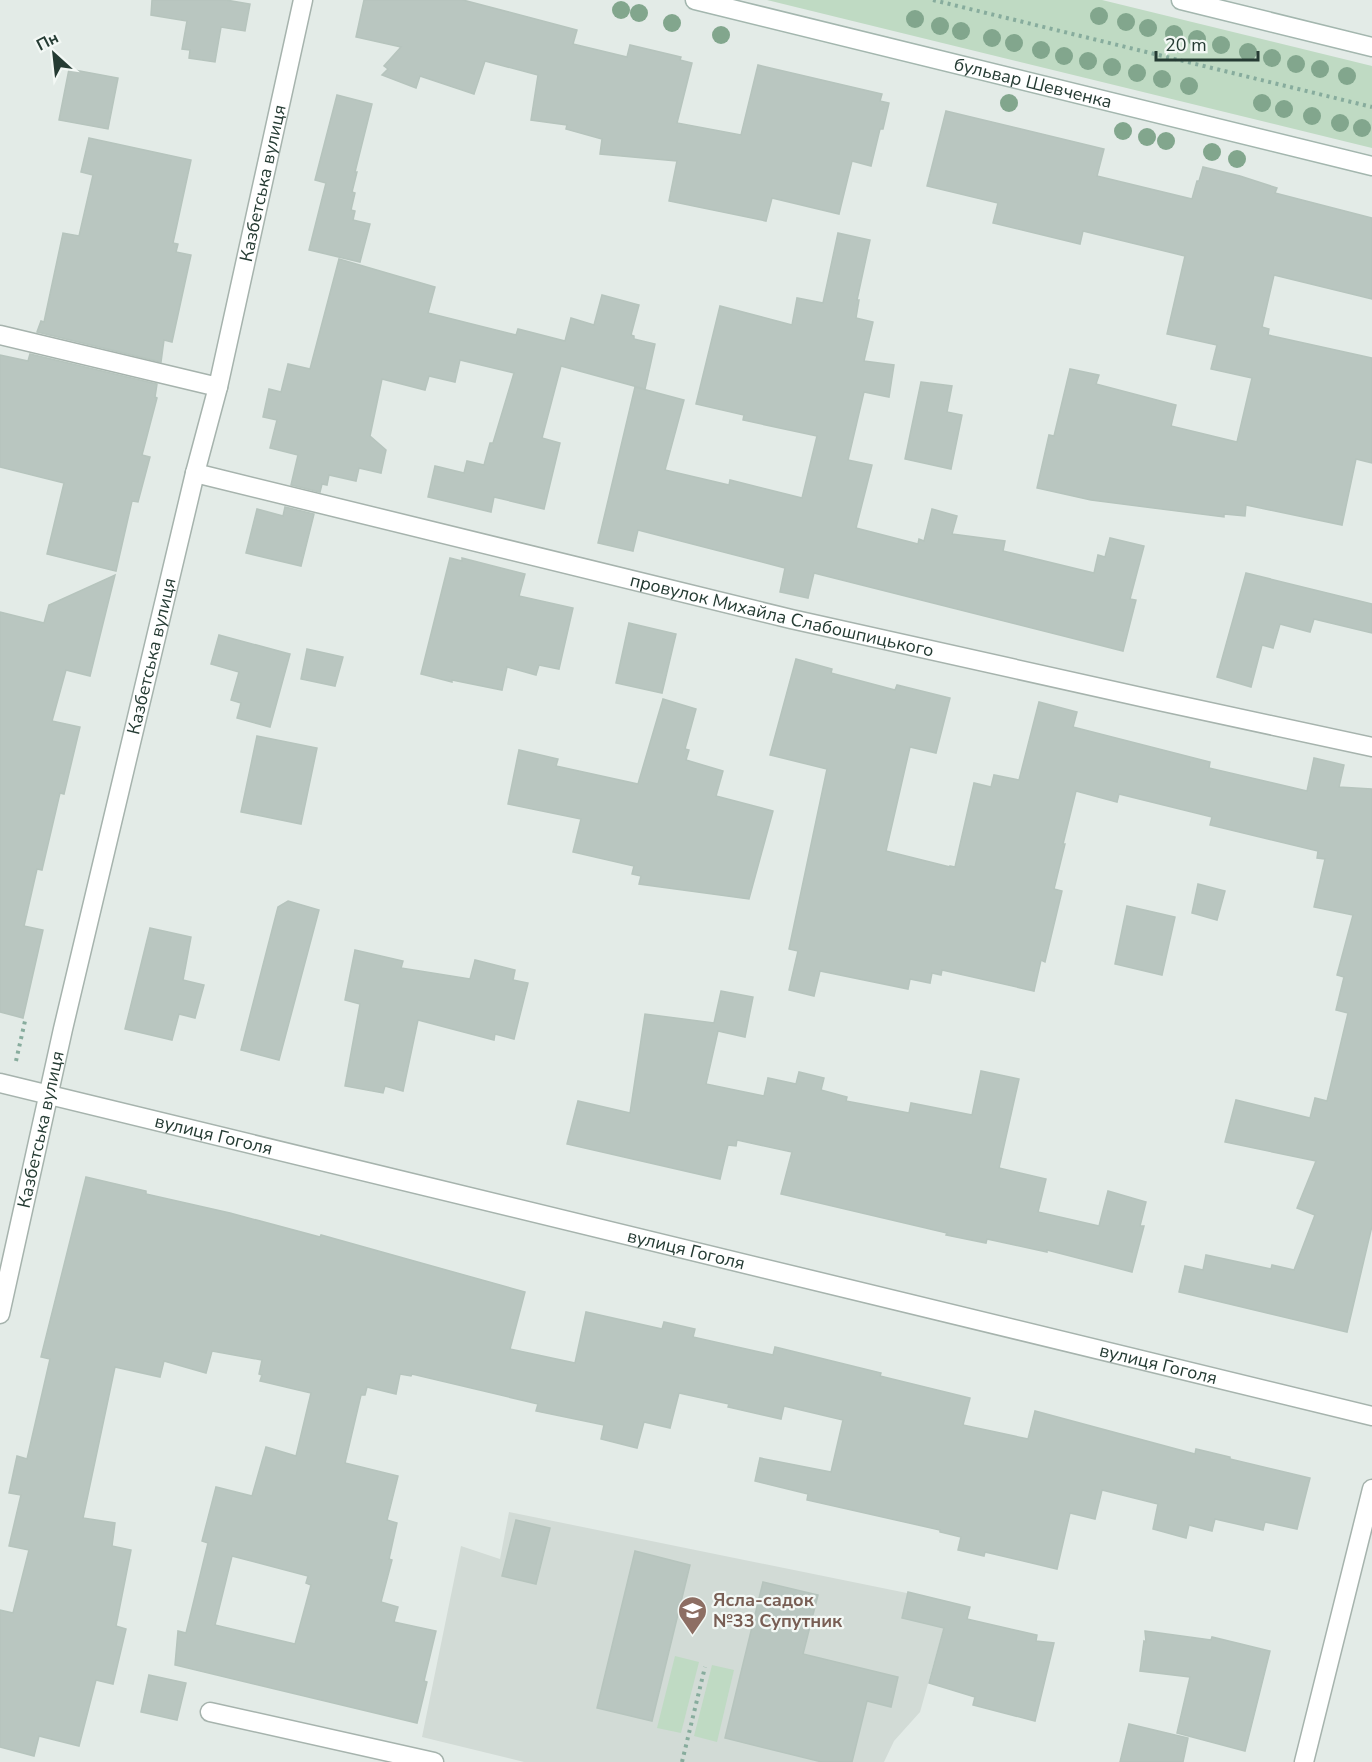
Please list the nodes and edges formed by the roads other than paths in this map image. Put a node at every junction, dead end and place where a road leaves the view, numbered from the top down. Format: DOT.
graph roads {
  1 [pos="303,0"];
  2 [pos="695,0"];
  3 [pos="1181,0"];
  4 [pos="1372,47"];
  5 [pos="1372,166"];
  6 [pos="0,335"];
  7 [pos="218,387"];
  8 [pos="195,473"];
  9 [pos="1372,747"];
  10 [pos="0,1083"];
  11 [pos="49,1095"];
  12 [pos="0,1314"];
  13 [pos="1372,1416"];
  14 [pos="1372,1489"];
  15 [pos="210,1712"];
  16 [pos="434,1762"];
  17 [pos="1304,1762"];
  1 -- 7 [label="street, Казбетська вулиця"];
  2 -- 5 [label="street, бульвар Шевченка"];
  3 -- 4 [label="street"];
  6 -- 7 [label="street"];
  7 -- 8 [label="street, Казбетська вулиця"];
  8 -- 9 [label="street, провулок Михайла Слабошпицького"];
  8 -- 11 [label="street, Казбетська вулиця"];
  10 -- 11 [label="street, вулиця Гоголя"];
  11 -- 12 [label="street, Казбетська вулиця"];
  11 -- 13 [label="street, вулиця Гоголя"];
  14 -- 17 [label="street"];
  15 -- 16 [label="street"];
}
